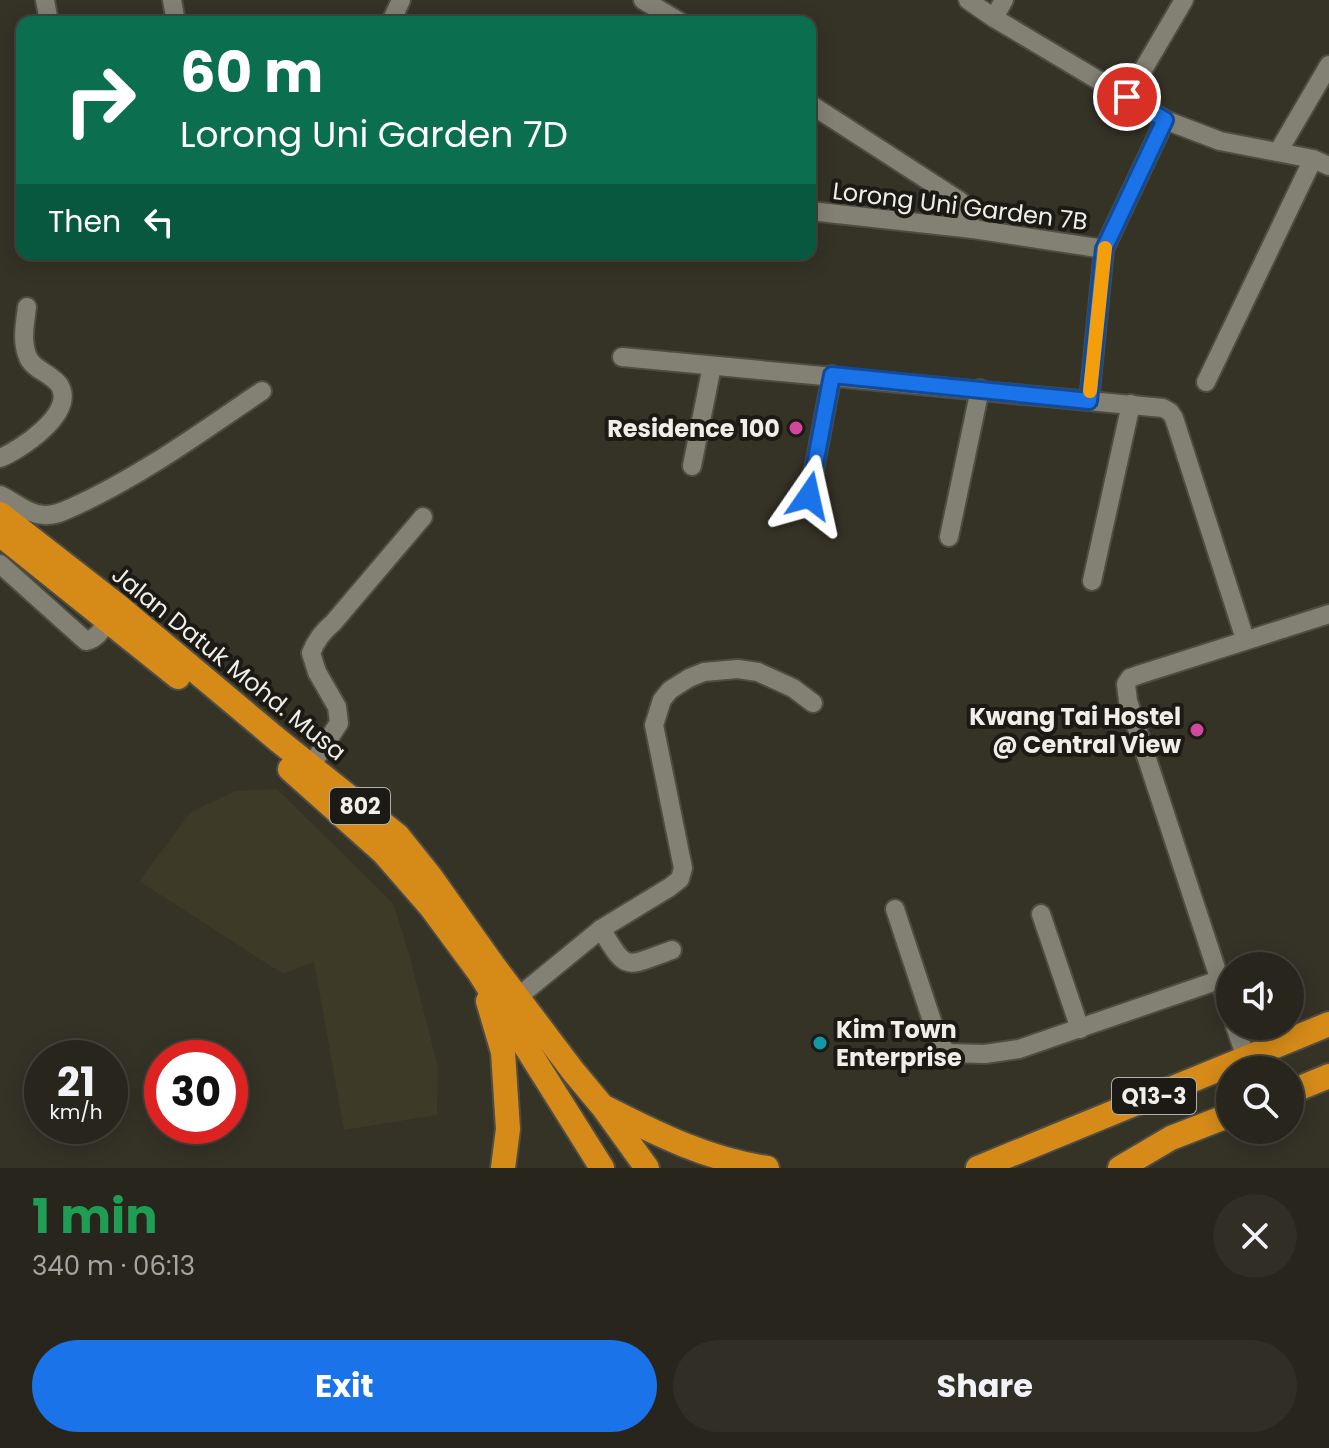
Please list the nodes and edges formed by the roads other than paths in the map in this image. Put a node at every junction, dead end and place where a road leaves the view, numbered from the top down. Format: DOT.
graph roads {
  1 [pos="643,0"];
  2 [pos="968,0"];
  3 [pos="1004,0"];
  4 [pos="1184,0"];
  5 [pos="670,16"];
  6 [pos="994,18"];
  7 [pos="1329,65"];
  8 [pos="1127,97"];
  9 [pos="816,108"];
  10 [pos="1165,120"];
  11 [pos="1278,152"];
  12 [pos="1321,162"];
  13 [pos="816,212"];
  14 [pos="973,229"];
  15 [pos="1104,249"];
  16 [pos="27,307"];
  17 [pos="622,357"];
  18 [pos="712,366"];
  19 [pos="832,375"];
  20 [pos="1206,382"];
  21 [pos="980,389"];
  22 [pos="262,391"];
  23 [pos="1089,401"];
  24 [pos="1131,404"];
  25 [pos="0,458"];
  26 [pos="692,466"];
  27 [pos="0,495"];
  28 [pos="809,496"];
  29 [pos="0,514"];
  30 [pos="423,517"];
  31 [pos="0,534"];
  32 [pos="949,537"];
  33 [pos="0,564"];
  34 [pos="1092,581"];
  35 [pos="1329,614"];
  36 [pos="108,621"];
  37 [pos="1245,639"];
  38 [pos="813,703"];
  39 [pos="311,766"];
  40 [pos="895,909"];
  41 [pos="1041,914"];
  42 [pos="601,929"];
  43 [pos="672,950"];
  44 [pos="1216,971"];
  45 [pos="479,972"];
  46 [pos="1216,981"];
  47 [pos="518,997"];
  48 [pos="1329,1024"];
  49 [pos="1080,1029"];
  50 [pos="1251,1056"];
  51 [pos="1216,1070"];
  52 [pos="1329,1076"];
  53 [pos="1304,1086"];
  54 [pos="603,1107"];
  55 [pos="1216,1120"];
  56 [pos="978,1166"];
  57 [pos="503,1168"];
  58 [pos="602,1168"];
  59 [pos="647,1168"];
  60 [pos="767,1168"];
  61 [pos="1120,1168"];
  1 -- 5 [label="street"];
  2 -- 6 [label="street"];
  3 -- 6 [label="street"];
  4 -- 8 [label="street"];
  6 -- 8 [label="street"];
  7 -- 11 [label="street"];
  8 -- 10 [label="street"];
  9 -- 14 [label="street"];
  10 -- 11 [label="street"];
  10 -- 15 [label="street"];
  11 -- 12 [label="street"];
  12 -- 20 [label="street"];
  13 -- 14 [label="street, Lorong Uni Garden 7B"];
  14 -- 15 [label="street, Lorong Uni Garden 7B"];
  15 -- 23 [label="street"];
  16 -- 25 [label="street"];
  17 -- 18 [label="street"];
  18 -- 19 [label="street"];
  18 -- 26 [label="street"];
  19 -- 21 [label="street"];
  19 -- 28 [label="street"];
  21 -- 23 [label="street"];
  21 -- 32 [label="street"];
  22 -- 27 [label="street"];
  23 -- 24 [label="street"];
  24 -- 34 [label="street"];
  24 -- 37 [label="street"];
  29 -- 39 [label="highway, Jalan Datuk Mohd. Musa / 802"];
  30 -- 39 [label="street"];
  31 -- 36 [label="highway, Jalan Datuk Mohd. Musa / 802"];
  33 -- 36 [label="street"];
  35 -- 37 [label="street"];
  36 -- 45 [label="highway, Jalan Datuk Mohd. Musa / 802"];
  37 -- 44 [label="street"];
  38 -- 42 [label="street"];
  39 -- 47 [label="highway, Jalan Datuk Mohd. Musa / 802"];
  40 -- 49 [label="street"];
  41 -- 49 [label="street"];
  42 -- 43 [label="street"];
  42 -- 47 [label="street"];
  45 -- 57 [label="highway"];
  45 -- 58 [label="highway, Jalan Datuk Mohd. Musa / 802"];
  46 -- 49 [label="street"];
  47 -- 54 [label="highway, Jalan Datuk Mohd. Musa / 802"];
  48 -- 50 [label="highway, Q13-3"];
  51 -- 56 [label="highway, Q13-3"];
  52 -- 53 [label="highway"];
  54 -- 59 [label="highway, Jalan Datuk Mohd. Musa / 802"];
  54 -- 60 [label="highway"];
  55 -- 61 [label="highway, Q13-3"];
}
